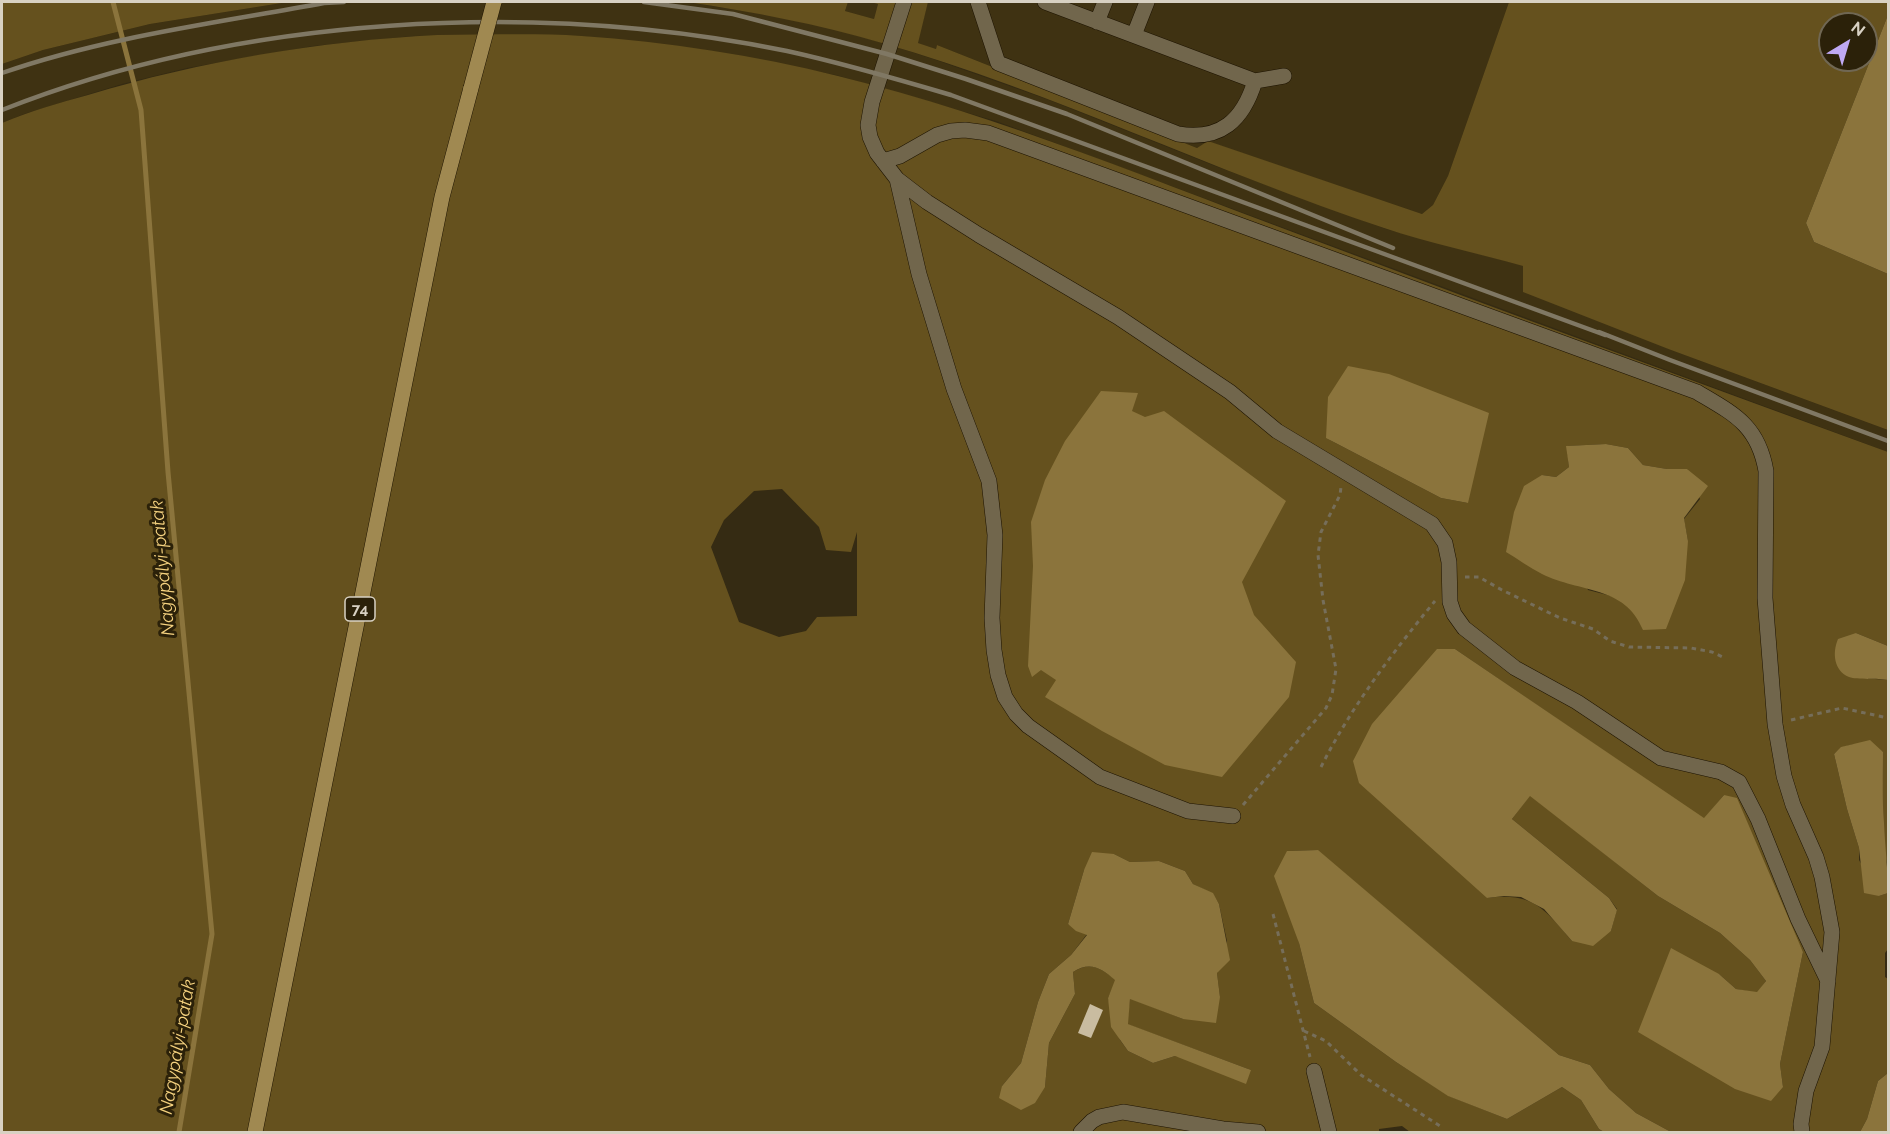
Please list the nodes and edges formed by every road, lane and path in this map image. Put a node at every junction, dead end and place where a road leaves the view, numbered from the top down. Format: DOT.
graph roads {
  1 [pos="494,2"];
  2 [pos="904,2"];
  3 [pos="978,2"];
  4 [pos="1045,2"];
  5 [pos="1106,2"];
  6 [pos="1147,2"];
  7 [pos="1097,22"];
  8 [pos="1134,35"];
  9 [pos="1284,76"];
  10 [pos="1255,81"];
  11 [pos="880,157"];
  12 [pos="897,179"];
  13 [pos="1341,470"];
  14 [pos="1449,584"];
  15 [pos="1725,658"];
  16 [pos="1888,718"];
  17 [pos="1775,724"];
  18 [pos="1321,767"];
  19 [pos="1233,816"];
  20 [pos="1273,914"];
  21 [pos="1828,981"];
  22 [pos="1304,1031"];
  23 [pos="1314,1071"];
  24 [pos="1440,1126"];
  25 [pos="255,1132"];
  26 [pos="1081,1132"];
  27 [pos="1258,1132"];
  28 [pos="1329,1132"];
  29 [pos="1802,1132"];
  1 -- 25 [label="main road, 74, bridge"];
  2 -- 11 [label="street"];
  3 -- 10 [label="street"];
  4 -- 7 [label="street"];
  5 -- 7 [label="street"];
  6 -- 8 [label="street"];
  7 -- 8 [label="street"];
  8 -- 10 [label="street"];
  9 -- 10 [label="street"];
  11 -- 12 [label="street"];
  11 -- 17 [label="street"];
  12 -- 13 [label="street"];
  12 -- 19 [label="street"];
  13 -- 14 [label="street"];
  13 -- 19 [label="path"];
  14 -- 15 [label="path"];
  14 -- 18 [label="path"];
  14 -- 21 [label="street"];
  16 -- 17 [label="path"];
  17 -- 21 [label="street"];
  20 -- 22 [label="path"];
  21 -- 29 [label="street"];
  22 -- 23 [label="path"];
  22 -- 24 [label="path"];
  23 -- 28 [label="street"];
  26 -- 27 [label="street"];
}
